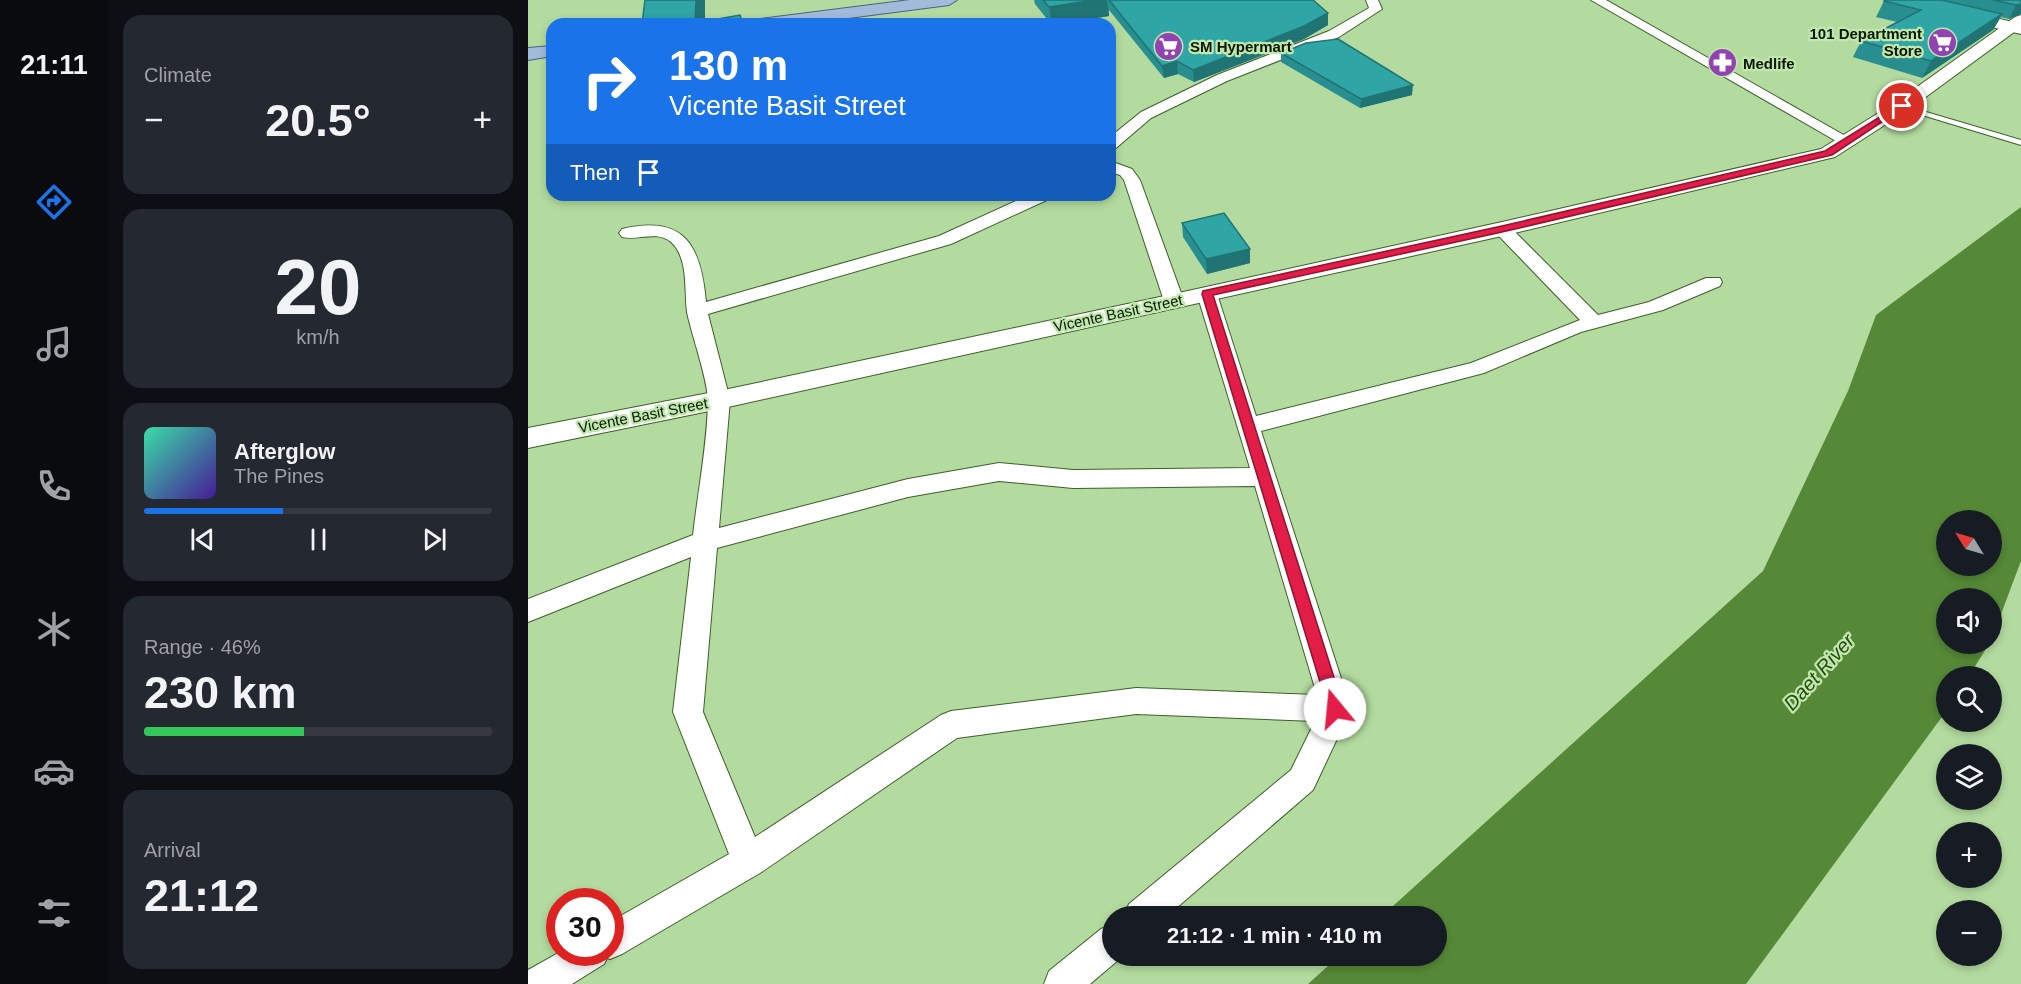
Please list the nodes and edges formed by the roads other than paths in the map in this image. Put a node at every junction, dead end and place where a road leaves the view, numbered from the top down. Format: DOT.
graph roads {
  1 [pos="949,0"];
  2 [pos="1372,0"];
  3 [pos="1598,0"];
  4 [pos="1899,0"];
  5 [pos="808,18"];
  6 [pos="2018,25"];
  7 [pos="546,52"];
  8 [pos="528,54"];
  9 [pos="1902,106"];
  10 [pos="1116,141"];
  11 [pos="1848,142"];
  12 [pos="2021,143"];
  13 [pos="1116,168"];
  14 [pos="1030,201"];
  15 [pos="1502,229"];
  16 [pos="628,232"];
  17 [pos="1713,282"];
  18 [pos="1207,294"];
  19 [pos="1174,301"];
  20 [pos="697,311"];
  21 [pos="1594,323"];
  22 [pos="719,400"];
  23 [pos="1248,426"];
  24 [pos="528,438"];
  25 [pos="1264,477"];
  26 [pos="705,541"];
  27 [pos="528,611"];
  28 [pos="1335,709"];
  29 [pos="748,861"];
  30 [pos="1153,906"];
  31 [pos="624,934"];
  32 [pos="1102,950"];
  33 [pos="569,966"];
  34 [pos="539,984"];
  35 [pos="1062,984"];
  1 -- 5 [label="main road"];
  2 -- 10 [label="street"];
  3 -- 11 [label="street"];
  4 -- 6 [label="main road"];
  6 -- 9 [label="street, Vicente Basit Street"];
  7 -- 8 [label="main road"];
  9 -- 11 [label="street, Vicente Basit Street"];
  9 -- 12 [label="lane"];
  11 -- 15 [label="street, Vicente Basit Street"];
  13 -- 19 [label="street"];
  14 -- 20 [label="street"];
  15 -- 18 [label="street, Vicente Basit Street"];
  15 -- 21 [label="street"];
  16 -- 20 [label="street"];
  17 -- 21 [label="street"];
  18 -- 19 [label="street, Vicente Basit Street"];
  18 -- 23 [label="street"];
  19 -- 22 [label="street, Vicente Basit Street"];
  20 -- 22 [label="street"];
  21 -- 23 [label="street"];
  22 -- 24 [label="street, Vicente Basit Street"];
  22 -- 26 [label="street"];
  23 -- 25 [label="street"];
  25 -- 26 [label="street"];
  25 -- 28 [label="street"];
  26 -- 27 [label="street"];
  26 -- 29 [label="street"];
  28 -- 29 [label="street"];
  28 -- 30 [label="street"];
  29 -- 31 [label="street"];
  32 -- 35 [label="street"];
  33 -- 34 [label="street"];
}
